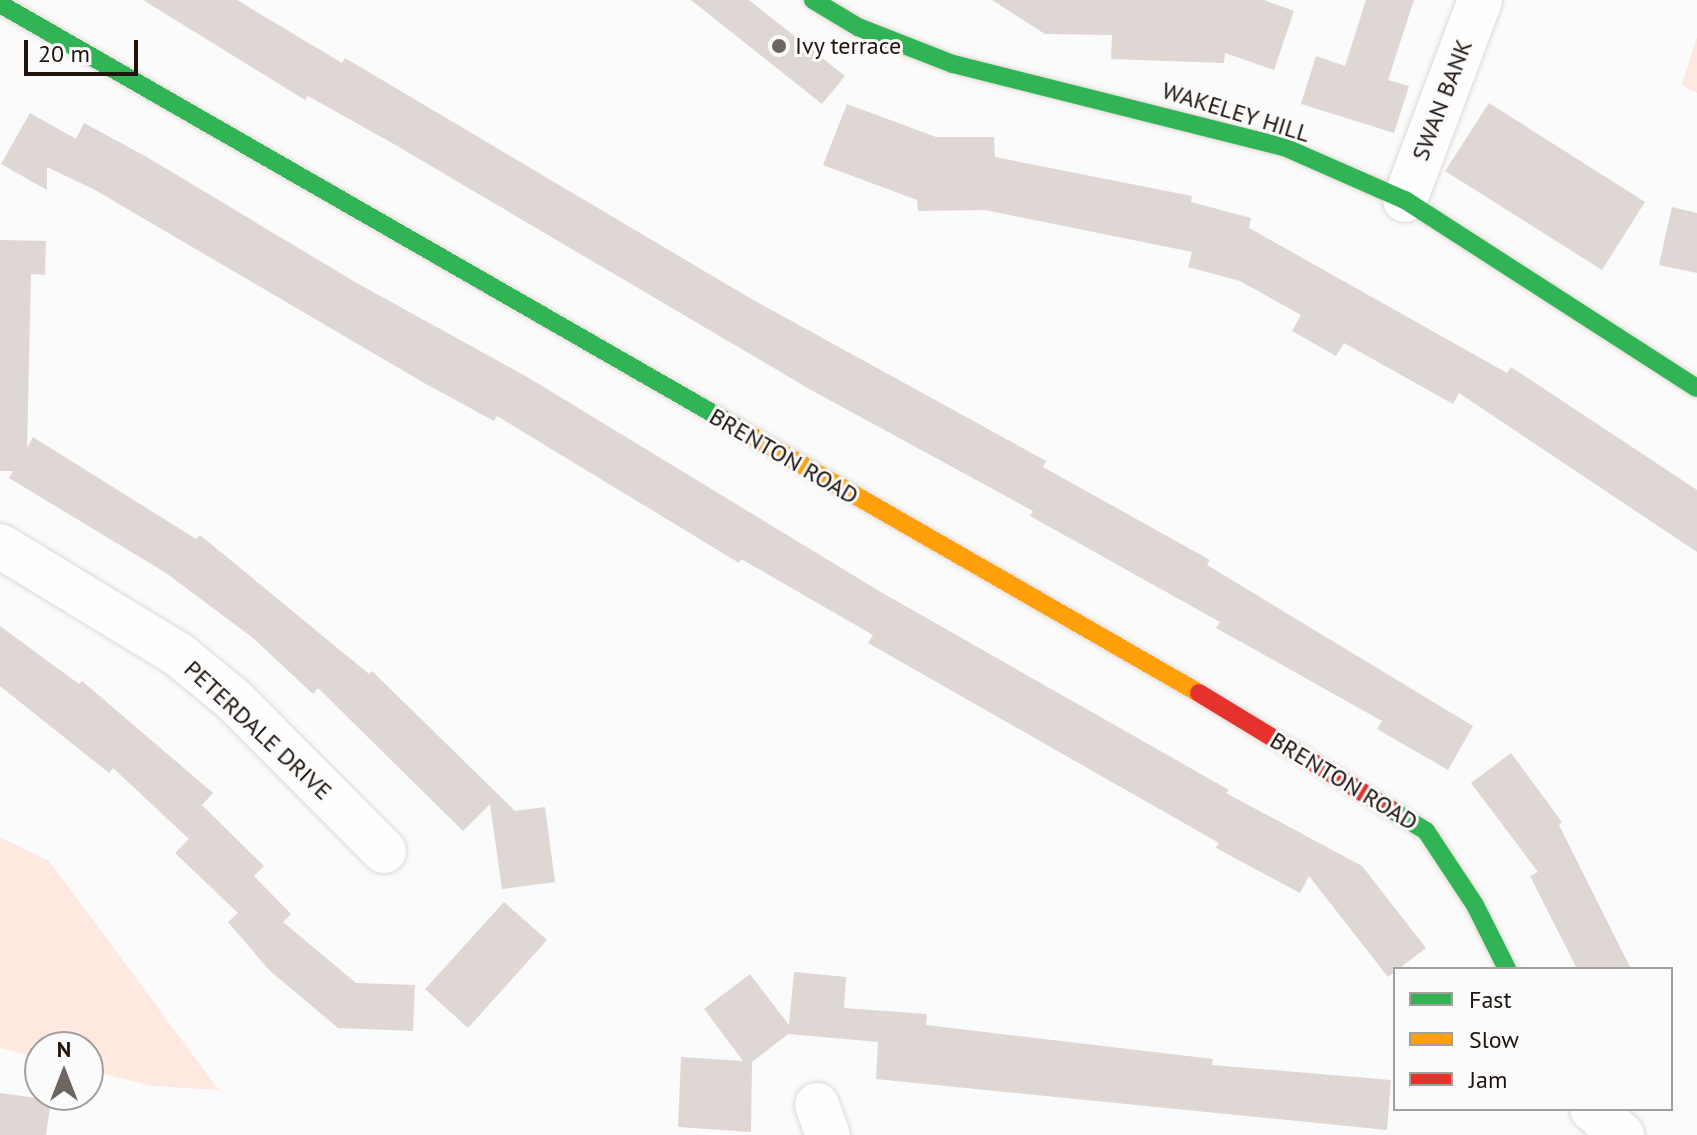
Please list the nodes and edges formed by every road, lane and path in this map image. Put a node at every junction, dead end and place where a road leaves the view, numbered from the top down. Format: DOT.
graph roads {
  1 [pos="813,0"];
  2 [pos="1480,0"];
  3 [pos="0,4"];
  4 [pos="1405,200"];
  5 [pos="1697,388"];
  6 [pos="0,546"];
  7 [pos="384,851"];
  8 [pos="1506,967"];
  1 -- 4 [label="street, WAKELEY HILL"];
  2 -- 4 [label="street, SWAN BANK"];
  3 -- 8 [label="street, BRENTON ROAD"];
  4 -- 5 [label="street, WAKELEY HILL"];
  6 -- 7 [label="street, PETERDALE DRIVE"];
}
